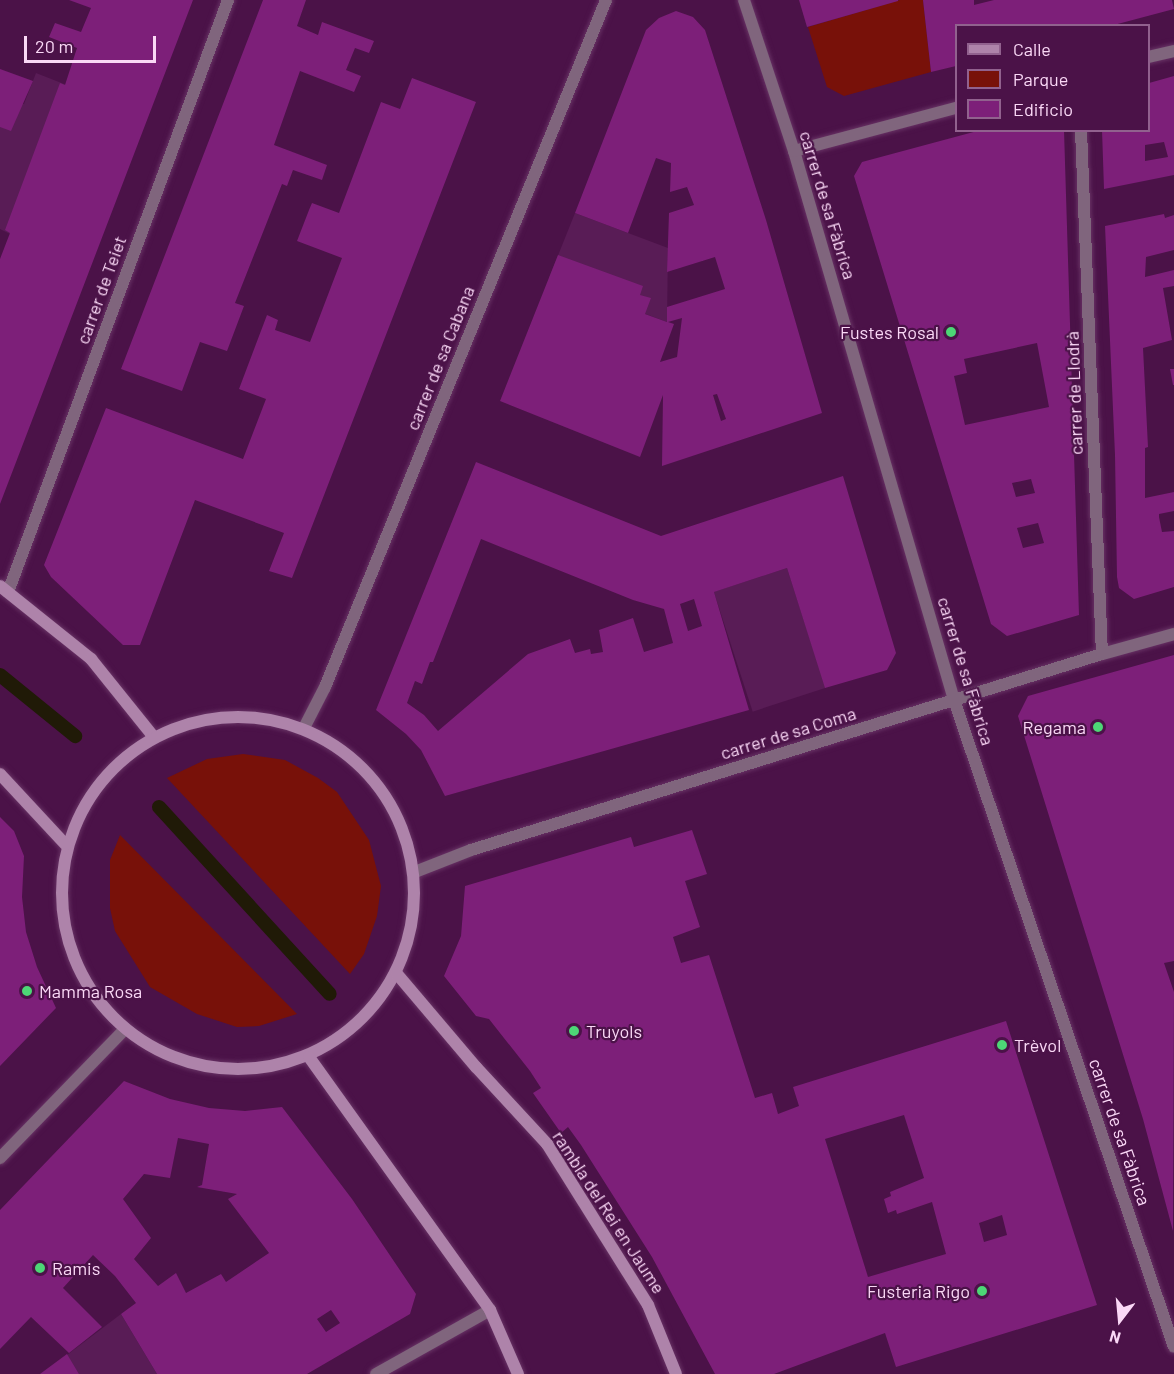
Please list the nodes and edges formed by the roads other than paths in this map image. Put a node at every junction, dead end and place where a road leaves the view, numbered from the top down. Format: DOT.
graph roads {
  1 [pos="228,0"];
  2 [pos="606,0"];
  3 [pos="744,0"];
  4 [pos="1174,51"];
  5 [pos="1150,57"];
  6 [pos="955,109"];
  7 [pos="1081,132"];
  8 [pos="794,151"];
  9 [pos="4,589"];
  10 [pos="1174,634"];
  11 [pos="1102,654"];
  12 [pos="954,700"];
  13 [pos="304,728"];
  14 [pos="153,736"];
  15 [pos="0,774"];
  16 [pos="65,844"];
  17 [pos="415,872"];
  18 [pos="397,974"];
  19 [pos="124,1030"];
  20 [pos="309,1057"];
  21 [pos="0,1158"];
  22 [pos="490,1310"];
  23 [pos="1174,1347"];
  24 [pos="376,1374"];
  25 [pos="518,1374"];
  26 [pos="676,1374"];
  1 -- 9 [label="street, carrer de Teiet"];
  2 -- 13 [label="street, carrer de sa Cabana"];
  3 -- 8 [label="street, carrer de sa Fàbrica"];
  4 -- 5 [label="street"];
  6 -- 8 [label="street"];
  7 -- 11 [label="street, carrer de Llodrà"];
  8 -- 12 [label="street, carrer de sa Fàbrica"];
  9 -- 14 [label="main road"];
  10 -- 11 [label="street, carrer de sa Coma"];
  11 -- 12 [label="street, carrer de sa Coma"];
  12 -- 17 [label="street, carrer de sa Coma"];
  12 -- 23 [label="street, carrer de sa Fàbrica"];
  13 -- 14 [label="main road"];
  13 -- 17 [label="main road"];
  14 -- 16 [label="main road"];
  15 -- 16 [label="main road"];
  16 -- 19 [label="main road"];
  17 -- 18 [label="main road"];
  18 -- 20 [label="main road"];
  18 -- 26 [label="main road, rambla del Rei en Jaume"];
  19 -- 20 [label="main road"];
  19 -- 21 [label="street"];
  20 -- 22 [label="main road"];
  22 -- 24 [label="street"];
  22 -- 25 [label="main road"];
}
